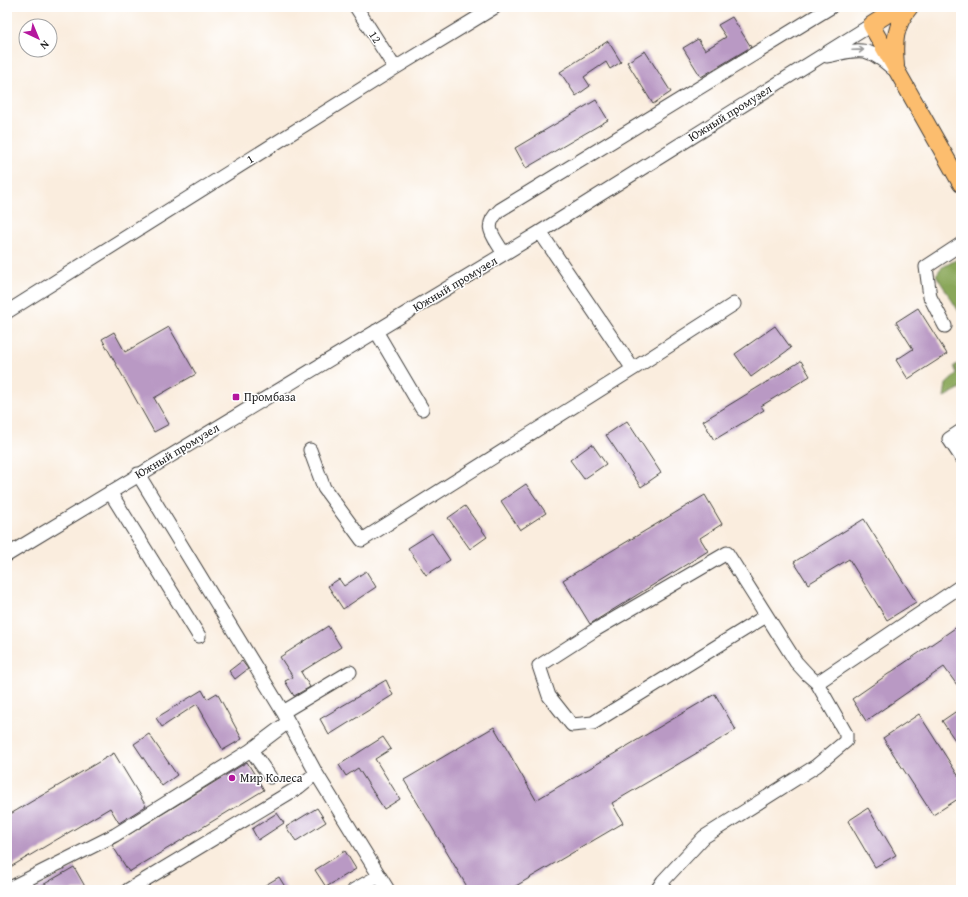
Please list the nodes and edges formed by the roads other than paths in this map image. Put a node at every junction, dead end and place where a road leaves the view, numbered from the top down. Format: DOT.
graph roads {
  1 [pos="356,7"];
  2 [pos="495,7"];
  3 [pos="831,7"];
  4 [pos="899,7"];
  5 [pos="910,7"];
  6 [pos="871,25"];
  7 [pos="820,57"];
  8 [pos="395,68"];
  9 [pos="896,71"];
  10 [pos="961,184"];
  11 [pos="540,232"];
  12 [pos="961,244"];
  13 [pos="504,254"];
  14 [pos="734,304"];
  15 [pos="7,312"];
  16 [pos="945,326"];
  17 [pos="376,331"];
  18 [pos="633,369"];
  19 [pos="422,409"];
  20 [pos="961,431"];
  21 [pos="310,450"];
  22 [pos="961,457"];
  23 [pos="138,474"];
  24 [pos="110,492"];
  25 [pos="7,555"];
  26 [pos="961,586"];
  27 [pos="766,616"];
  28 [pos="199,636"];
  29 [pos="350,672"];
  30 [pos="817,683"];
  31 [pos="286,717"];
  32 [pos="252,750"];
  33 [pos="316,773"];
  34 [pos="270,777"];
  35 [pos="379,876"];
  36 [pos="10,888"];
  37 [pos="128,890"];
  38 [pos="354,890"];
  39 [pos="388,890"];
  40 [pos="657,890"];
  1 -- 8 [label="street, 12 / 12"];
  2 -- 8 [label="street, 1 / 1"];
  3 -- 13 [label="street"];
  4 -- 6 [label="main road, Южный промузел"];
  5 -- 9 [label="main road"];
  6 -- 7 [label="street, Южный промузел"];
  6 -- 9 [label="main road"];
  7 -- 9 [label="street, one-way"];
  7 -- 11 [label="street, Южный промузел"];
  8 -- 15 [label="street, 1 / 1"];
  9 -- 10 [label="main road"];
  11 -- 13 [label="street, Южный промузел"];
  11 -- 18 [label="street"];
  12 -- 16 [label="street"];
  13 -- 17 [label="street, Южный промузел"];
  14 -- 18 [label="street"];
  17 -- 19 [label="street"];
  17 -- 23 [label="street, Южный промузел"];
  18 -- 21 [label="street"];
  20 -- 22 [label="street"];
  23 -- 24 [label="street, Южный промузел"];
  23 -- 31 [label="street"];
  24 -- 25 [label="street, Южный промузел"];
  24 -- 28 [label="street"];
  26 -- 30 [label="street"];
  27 -- 27 [label="street"];
  27 -- 30 [label="street"];
  29 -- 31 [label="street"];
  30 -- 40 [label="street"];
  31 -- 32 [label="street"];
  31 -- 33 [label="street"];
  32 -- 34 [label="street"];
  32 -- 36 [label="street"];
  33 -- 35 [label="street"];
  33 -- 37 [label="street"];
  35 -- 38 [label="street"];
  35 -- 39 [label="street"];
}
